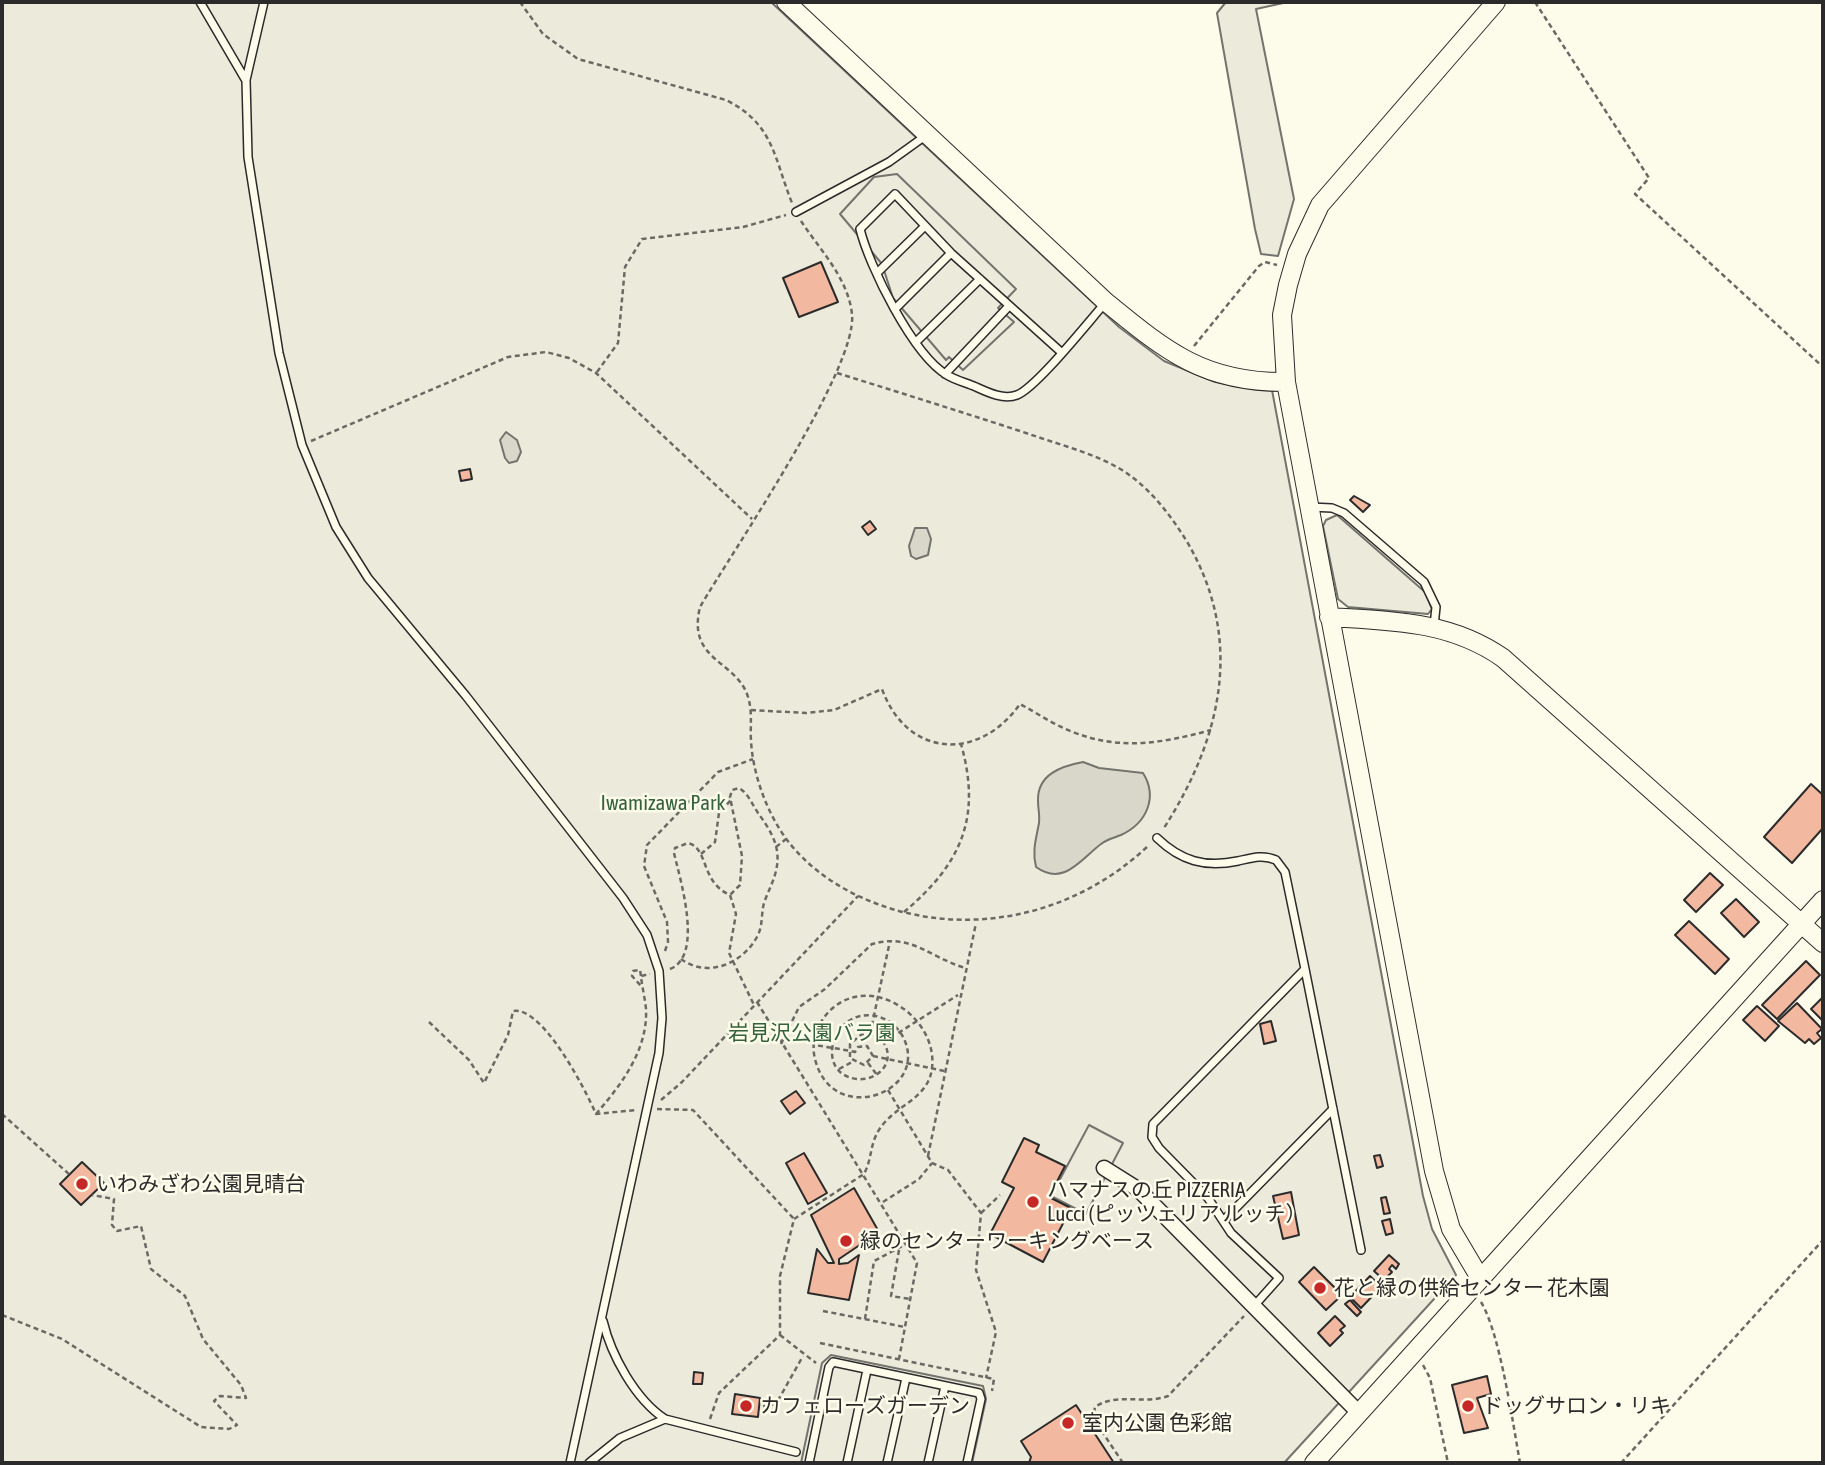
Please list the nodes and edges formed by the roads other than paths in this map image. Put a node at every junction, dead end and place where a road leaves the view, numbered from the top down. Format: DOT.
graph roads {
  1 [pos="200,2"];
  2 [pos="264,2"];
  3 [pos="786,2"];
  4 [pos="1496,2"];
  5 [pos="246,80"];
  6 [pos="929,134"];
  7 [pos="796,212"];
  8 [pos="925,226"];
  9 [pos="951,253"];
  10 [pos="878,272"];
  11 [pos="980,279"];
  12 [pos="1106,302"];
  13 [pos="1009,306"];
  14 [pos="895,309"];
  15 [pos="916,342"];
  16 [pos="1061,352"];
  17 [pos="945,374"];
  18 [pos="1286,382"];
  19 [pos="1309,507"];
  20 [pos="1329,617"];
  21 [pos="1434,626"];
  22 [pos="1157,838"];
  23 [pos="1823,900"];
  24 [pos="1802,923"];
  25 [pos="1823,943"];
  26 [pos="1305,969"];
  27 [pos="1333,1109"];
  28 [pos="1104,1168"];
  29 [pos="1224,1220"];
  30 [pos="1361,1250"];
  31 [pos="1476,1283"];
  32 [pos="1254,1307"];
  33 [pos="602,1317"];
  34 [pos="867,1370"];
  35 [pos="906,1378"];
  36 [pos="945,1386"];
  37 [pos="1359,1413"];
  38 [pos="665,1419"];
  39 [pos="796,1452"];
  40 [pos="570,1463"];
  41 [pos="589,1463"];
  42 [pos="809,1463"];
  43 [pos="847,1463"];
  44 [pos="887,1463"];
  45 [pos="928,1463"];
  46 [pos="967,1463"];
  47 [pos="1314,1463"];
  1 -- 5 [label="lane"];
  2 -- 5 [label="lane"];
  3 -- 6 [label="street"];
  4 -- 18 [label="street"];
  5 -- 33 [label="lane"];
  6 -- 7 [label="lane"];
  6 -- 12 [label="street"];
  8 -- 9 [label="lane"];
  8 -- 10 [label="lane"];
  8 -- 10 [label="lane"];
  9 -- 11 [label="lane"];
  9 -- 14 [label="lane"];
  10 -- 14 [label="lane"];
  11 -- 13 [label="lane"];
  11 -- 15 [label="lane"];
  12 -- 16 [label="lane"];
  12 -- 18 [label="street"];
  13 -- 16 [label="lane"];
  13 -- 17 [label="lane"];
  14 -- 15 [label="lane"];
  15 -- 17 [label="lane"];
  16 -- 17 [label="lane"];
  18 -- 19 [label="street"];
  19 -- 20 [label="street"];
  19 -- 21 [label="lane"];
  20 -- 21 [label="street"];
  20 -- 31 [label="street"];
  21 -- 24 [label="street"];
  22 -- 26 [label="lane"];
  23 -- 24 [label="street"];
  24 -- 25 [label="street"];
  24 -- 31 [label="street"];
  26 -- 27 [label="lane"];
  26 -- 29 [label="lane"];
  27 -- 29 [label="lane"];
  27 -- 30 [label="lane"];
  28 -- 32 [label="street"];
  29 -- 32 [label="lane"];
  31 -- 37 [label="street"];
  32 -- 37 [label="street"];
  33 -- 38 [label="lane"];
  33 -- 40 [label="lane"];
  34 -- 35 [label="lane"];
  34 -- 42 [label="lane"];
  34 -- 43 [label="lane"];
  35 -- 36 [label="lane"];
  35 -- 44 [label="lane"];
  36 -- 45 [label="lane"];
  36 -- 46 [label="lane"];
  37 -- 47 [label="street"];
  38 -- 39 [label="lane"];
  38 -- 41 [label="lane"];
}
